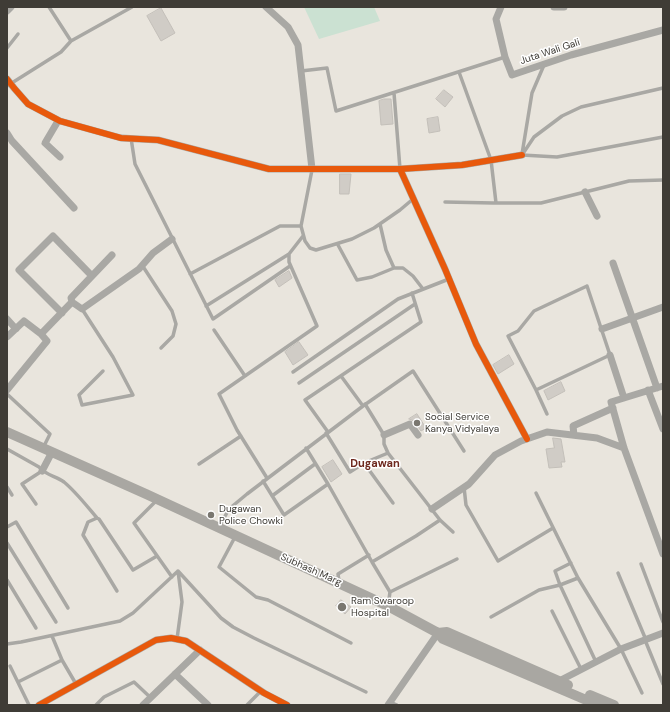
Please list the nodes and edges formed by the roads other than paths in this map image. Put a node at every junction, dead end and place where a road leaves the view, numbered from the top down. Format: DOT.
graph roads {
  1 [pos="11,7"];
  2 [pos="50,7"];
  3 [pos="266,7"];
  4 [pos="501,7"];
  5 [pos="554,7"];
  6 [pos="564,7"];
  7 [pos="129,8"];
  8 [pos="7,11"];
  9 [pos="663,30"];
  10 [pos="18,34"];
  11 [pos="71,41"];
  12 [pos="7,48"];
  13 [pos="505,57"];
  14 [pos="544,64"];
  15 [pos="301,71"];
  16 [pos="459,72"];
  17 [pos="8,83"];
  18 [pos="663,88"];
  19 [pos="394,93"];
  20 [pos="58,120"];
  21 [pos="7,133"];
  22 [pos="663,137"];
  23 [pos="130,138"];
  24 [pos="522,155"];
  25 [pos="60,157"];
  26 [pos="491,160"];
  27 [pos="312,169"];
  28 [pos="400,169"];
  29 [pos="663,180"];
  30 [pos="585,192"];
  31 [pos="413,200"];
  32 [pos="445,202"];
  33 [pos="496,203"];
  34 [pos="74,208"];
  35 [pos="597,216"];
  36 [pos="380,224"];
  37 [pos="301,226"];
  38 [pos="303,236"];
  39 [pos="172,240"];
  40 [pos="338,244"];
  41 [pos="289,254"];
  42 [pos="112,255"];
  43 [pos="613,263"];
  44 [pos="142,265"];
  45 [pos="290,266"];
  46 [pos="394,268"];
  47 [pos="190,274"];
  48 [pos="92,276"];
  49 [pos="449,279"];
  50 [pos="423,289"];
  51 [pos="412,293"];
  52 [pos="72,302"];
  53 [pos="415,304"];
  54 [pos="206,306"];
  55 [pos="663,306"];
  56 [pos="82,309"];
  57 [pos="62,313"];
  58 [pos="632,318"];
  59 [pos="7,319"];
  60 [pos="16,329"];
  61 [pos="602,329"];
  62 [pos="214,330"];
  63 [pos="42,334"];
  64 [pos="7,337"];
  65 [pos="161,348"];
  66 [pos="610,355"];
  67 [pos="102,371"];
  68 [pos="293,372"];
  69 [pos="245,376"];
  70 [pos="341,376"];
  71 [pos="299,382"];
  72 [pos="660,387"];
  73 [pos="7,390"];
  74 [pos="536,390"];
  75 [pos="648,390"];
  76 [pos="7,394"];
  77 [pos="624,398"];
  78 [pos="364,405"];
  79 [pos="613,408"];
  80 [pos="548,414"];
  81 [pos="663,429"];
  82 [pos="7,432"];
  83 [pos="327,433"];
  84 [pos="384,435"];
  85 [pos="418,435"];
  86 [pos="574,435"];
  87 [pos="241,436"];
  88 [pos="528,439"];
  89 [pos="306,448"];
  90 [pos="624,448"];
  91 [pos="7,449"];
  92 [pos="48,450"];
  93 [pos="464,451"];
  94 [pos="388,453"];
  95 [pos="364,463"];
  96 [pos="199,464"];
  97 [pos="315,464"];
  98 [pos="42,471"];
  99 [pos="267,478"];
  100 [pos="263,481"];
  101 [pos="328,484"];
  102 [pos="7,487"];
  103 [pos="464,487"];
  104 [pos="536,493"];
  105 [pos="12,495"];
  106 [pos="272,496"];
  107 [pos="157,499"];
  108 [pos="392,503"];
  109 [pos="36,504"];
  110 [pos="432,509"];
  111 [pos="96,518"];
  112 [pos="440,520"];
  113 [pos="7,528"];
  114 [pos="218,528"];
  115 [pos="553,528"];
  116 [pos="453,532"];
  117 [pos="236,536"];
  118 [pos="7,543"];
  119 [pos="663,554"];
  120 [pos="157,556"];
  121 [pos="369,556"];
  122 [pos="457,559"];
  123 [pos="372,562"];
  124 [pos="571,563"];
  125 [pos="641,564"];
  126 [pos="178,571"];
  127 [pos="618,573"];
  128 [pos="172,577"];
  129 [pos="578,578"];
  130 [pos="7,580"];
  131 [pos="339,583"];
  132 [pos="560,585"];
  133 [pos="117,591"];
  134 [pos="390,592"];
  135 [pos="388,606"];
  136 [pos="68,608"];
  137 [pos="552,611"];
  138 [pos="491,617"];
  139 [pos="56,622"];
  140 [pos="663,622"];
  141 [pos="36,628"];
  142 [pos="438,633"];
  143 [pos="663,634"];
  144 [pos="52,636"];
  145 [pos="177,639"];
  146 [pos="646,640"];
  147 [pos="351,643"];
  148 [pos="7,644"];
  149 [pos="621,649"];
  150 [pos="200,650"];
  151 [pos="62,660"];
  152 [pos="596,662"];
  153 [pos="10,666"];
  154 [pos="581,669"];
  155 [pos="175,674"];
  156 [pos="18,682"];
  157 [pos="76,684"];
  158 [pos="557,684"];
  159 [pos="663,684"];
  160 [pos="261,691"];
  161 [pos="366,692"];
  162 [pos="642,693"];
  163 [pos="150,698"];
  164 [pos="389,703"];
  165 [pos="29,705"];
  166 [pos="39,705"];
  167 [pos="96,705"];
  168 [pos="143,705"];
  169 [pos="208,705"];
  170 [pos="247,705"];
  171 [pos="287,705"];
  172 [pos="397,705"];
  173 [pos="598,705"];
  174 [pos="614,705"];
  1 -- 8 [label="street"];
  2 -- 11 [label="lane"];
  3 -- 15 [label="street"];
  4 -- 13 [label="street, Juta Wali Gali"];
  5 -- 6 [label="street"];
  7 -- 11 [label="lane"];
  9 -- 14 [label="street, Juta Wali Gali"];
  10 -- 12 [label="lane"];
  11 -- 17 [label="lane"];
  13 -- 14 [label="street, Juta Wali Gali"];
  13 -- 16 [label="lane"];
  14 -- 24 [label="lane"];
  15 -- 19 [label="lane"];
  15 -- 27 [label="street"];
  16 -- 19 [label="lane"];
  16 -- 26 [label="lane"];
  17 -- 20 [label="street"];
  18 -- 24 [label="lane"];
  19 -- 28 [label="lane"];
  20 -- 23 [label="street"];
  20 -- 25 [label="street"];
  21 -- 34 [label="street"];
  22 -- 24 [label="lane"];
  23 -- 27 [label="street"];
  23 -- 39 [label="lane"];
  24 -- 26 [label="street"];
  26 -- 28 [label="street"];
  26 -- 33 [label="lane"];
  27 -- 28 [label="street"];
  27 -- 37 [label="lane"];
  28 -- 31 [label="street"];
  29 -- 30 [label="lane"];
  30 -- 33 [label="lane"];
  30 -- 35 [label="street"];
  31 -- 36 [label="lane"];
  31 -- 49 [label="street"];
  32 -- 33 [label="lane"];
  36 -- 40 [label="lane"];
  36 -- 46 [label="lane"];
  37 -- 38 [label="lane"];
  37 -- 47 [label="lane"];
  38 -- 40 [label="lane"];
  38 -- 41 [label="lane"];
  39 -- 44 [label="street"];
  39 -- 47 [label="lane"];
  40 -- 46 [label="lane"];
  41 -- 45 [label="lane"];
  41 -- 54 [label="lane"];
  42 -- 48 [label="street"];
  43 -- 58 [label="street"];
  44 -- 56 [label="street"];
  44 -- 65 [label="lane"];
  45 -- 54 [label="lane"];
  45 -- 69 [label="lane"];
  46 -- 50 [label="lane"];
  47 -- 54 [label="lane"];
  48 -- 52 [label="street"];
  48 -- 57 [label="street"];
  49 -- 50 [label="lane"];
  49 -- 88 [label="street"];
  50 -- 51 [label="lane"];
  51 -- 53 [label="lane"];
  51 -- 68 [label="lane"];
  52 -- 56 [label="street"];
  52 -- 57 [label="street"];
  53 -- 70 [label="lane"];
  53 -- 71 [label="lane"];
  55 -- 58 [label="street"];
  56 -- 67 [label="lane"];
  57 -- 63 [label="street"];
  58 -- 61 [label="street"];
  58 -- 72 [label="street"];
  59 -- 60 [label="street"];
  60 -- 63 [label="street"];
  60 -- 64 [label="street"];
  61 -- 66 [label="lane"];
  61 -- 74 [label="lane"];
  62 -- 69 [label="lane"];
  63 -- 73 [label="street"];
  66 -- 74 [label="lane"];
  66 -- 77 [label="street"];
  69 -- 87 [label="lane"];
  70 -- 78 [label="lane"];
  70 -- 83 [label="lane"];
  72 -- 75 [label="street"];
  74 -- 80 [label="lane"];
  75 -- 77 [label="street"];
  75 -- 81 [label="street"];
  76 -- 92 [label="lane"];
  77 -- 79 [label="street"];
  78 -- 83 [label="lane"];
  78 -- 84 [label="lane"];
  78 -- 93 [label="lane"];
  79 -- 86 [label="street"];
  79 -- 90 [label="street"];
  82 -- 92 [label="main road, Subhash Marg"];
  83 -- 89 [label="lane"];
  83 -- 95 [label="lane"];
  84 -- 85 [label="street"];
  84 -- 94 [label="lane"];
  86 -- 88 [label="street"];
  86 -- 90 [label="street"];
  87 -- 96 [label="lane"];
  87 -- 99 [label="lane"];
  88 -- 103 [label="street"];
  89 -- 97 [label="lane"];
  89 -- 99 [label="lane"];
  90 -- 119 [label="street"];
  91 -- 98 [label="lane"];
  92 -- 98 [label="street"];
  92 -- 107 [label="main road, Subhash Marg"];
  94 -- 95 [label="lane"];
  94 -- 110 [label="lane"];
  95 -- 108 [label="lane"];
  97 -- 101 [label="lane"];
  97 -- 106 [label="lane"];
  98 -- 109 [label="lane"];
  98 -- 111 [label="lane"];
  99 -- 100 [label="lane"];
  100 -- 106 [label="lane"];
  100 -- 114 [label="lane"];
  101 -- 106 [label="lane"];
  101 -- 121 [label="lane"];
  102 -- 105 [label="lane"];
  103 -- 110 [label="street"];
  103 -- 115 [label="lane"];
  104 -- 115 [label="lane"];
  107 -- 114 [label="main road, Subhash Marg"];
  107 -- 120 [label="lane"];
  110 -- 112 [label="lane"];
  111 -- 120 [label="lane"];
  111 -- 133 [label="lane"];
  112 -- 116 [label="lane"];
  112 -- 123 [label="lane"];
  113 -- 136 [label="lane"];
  114 -- 117 [label="main road, Subhash Marg"];
  115 -- 124 [label="lane"];
  117 -- 131 [label="main road, Subhash Marg"];
  117 -- 147 [label="lane"];
  118 -- 139 [label="lane"];
  120 -- 128 [label="lane"];
  121 -- 123 [label="lane"];
  121 -- 131 [label="lane"];
  122 -- 134 [label="lane"];
  123 -- 134 [label="lane"];
  124 -- 129 [label="lane"];
  124 -- 132 [label="lane"];
  125 -- 140 [label="lane"];
  126 -- 128 [label="lane"];
  126 -- 145 [label="lane"];
  126 -- 161 [label="lane"];
  127 -- 146 [label="lane"];
  128 -- 144 [label="lane"];
  129 -- 132 [label="lane"];
  129 -- 149 [label="lane"];
  130 -- 141 [label="lane"];
  131 -- 135 [label="main road, Subhash Marg"];
  132 -- 138 [label="lane"];
  132 -- 152 [label="lane"];
  134 -- 135 [label="lane"];
  135 -- 142 [label="main road, Subhash Marg"];
  137 -- 154 [label="lane"];
  142 -- 158 [label="main road, Subhash Marg"];
  142 -- 164 [label="street"];
  143 -- 146 [label="street"];
  144 -- 148 [label="lane"];
  144 -- 151 [label="lane"];
  145 -- 150 [label="street"];
  145 -- 157 [label="street"];
  146 -- 149 [label="street"];
  146 -- 159 [label="lane"];
  149 -- 152 [label="street"];
  149 -- 162 [label="lane"];
  150 -- 155 [label="street"];
  150 -- 160 [label="street"];
  151 -- 156 [label="lane"];
  151 -- 157 [label="lane"];
  152 -- 154 [label="street"];
  153 -- 156 [label="lane"];
  154 -- 158 [label="street"];
  155 -- 163 [label="street"];
  155 -- 169 [label="street"];
  156 -- 165 [label="lane"];
  157 -- 166 [label="street"];
  158 -- 173 [label="main road"];
  158 -- 174 [label="main road"];
  160 -- 170 [label="lane"];
  160 -- 171 [label="street"];
  163 -- 167 [label="lane"];
  163 -- 168 [label="street"];
  164 -- 172 [label="lane"];
}
